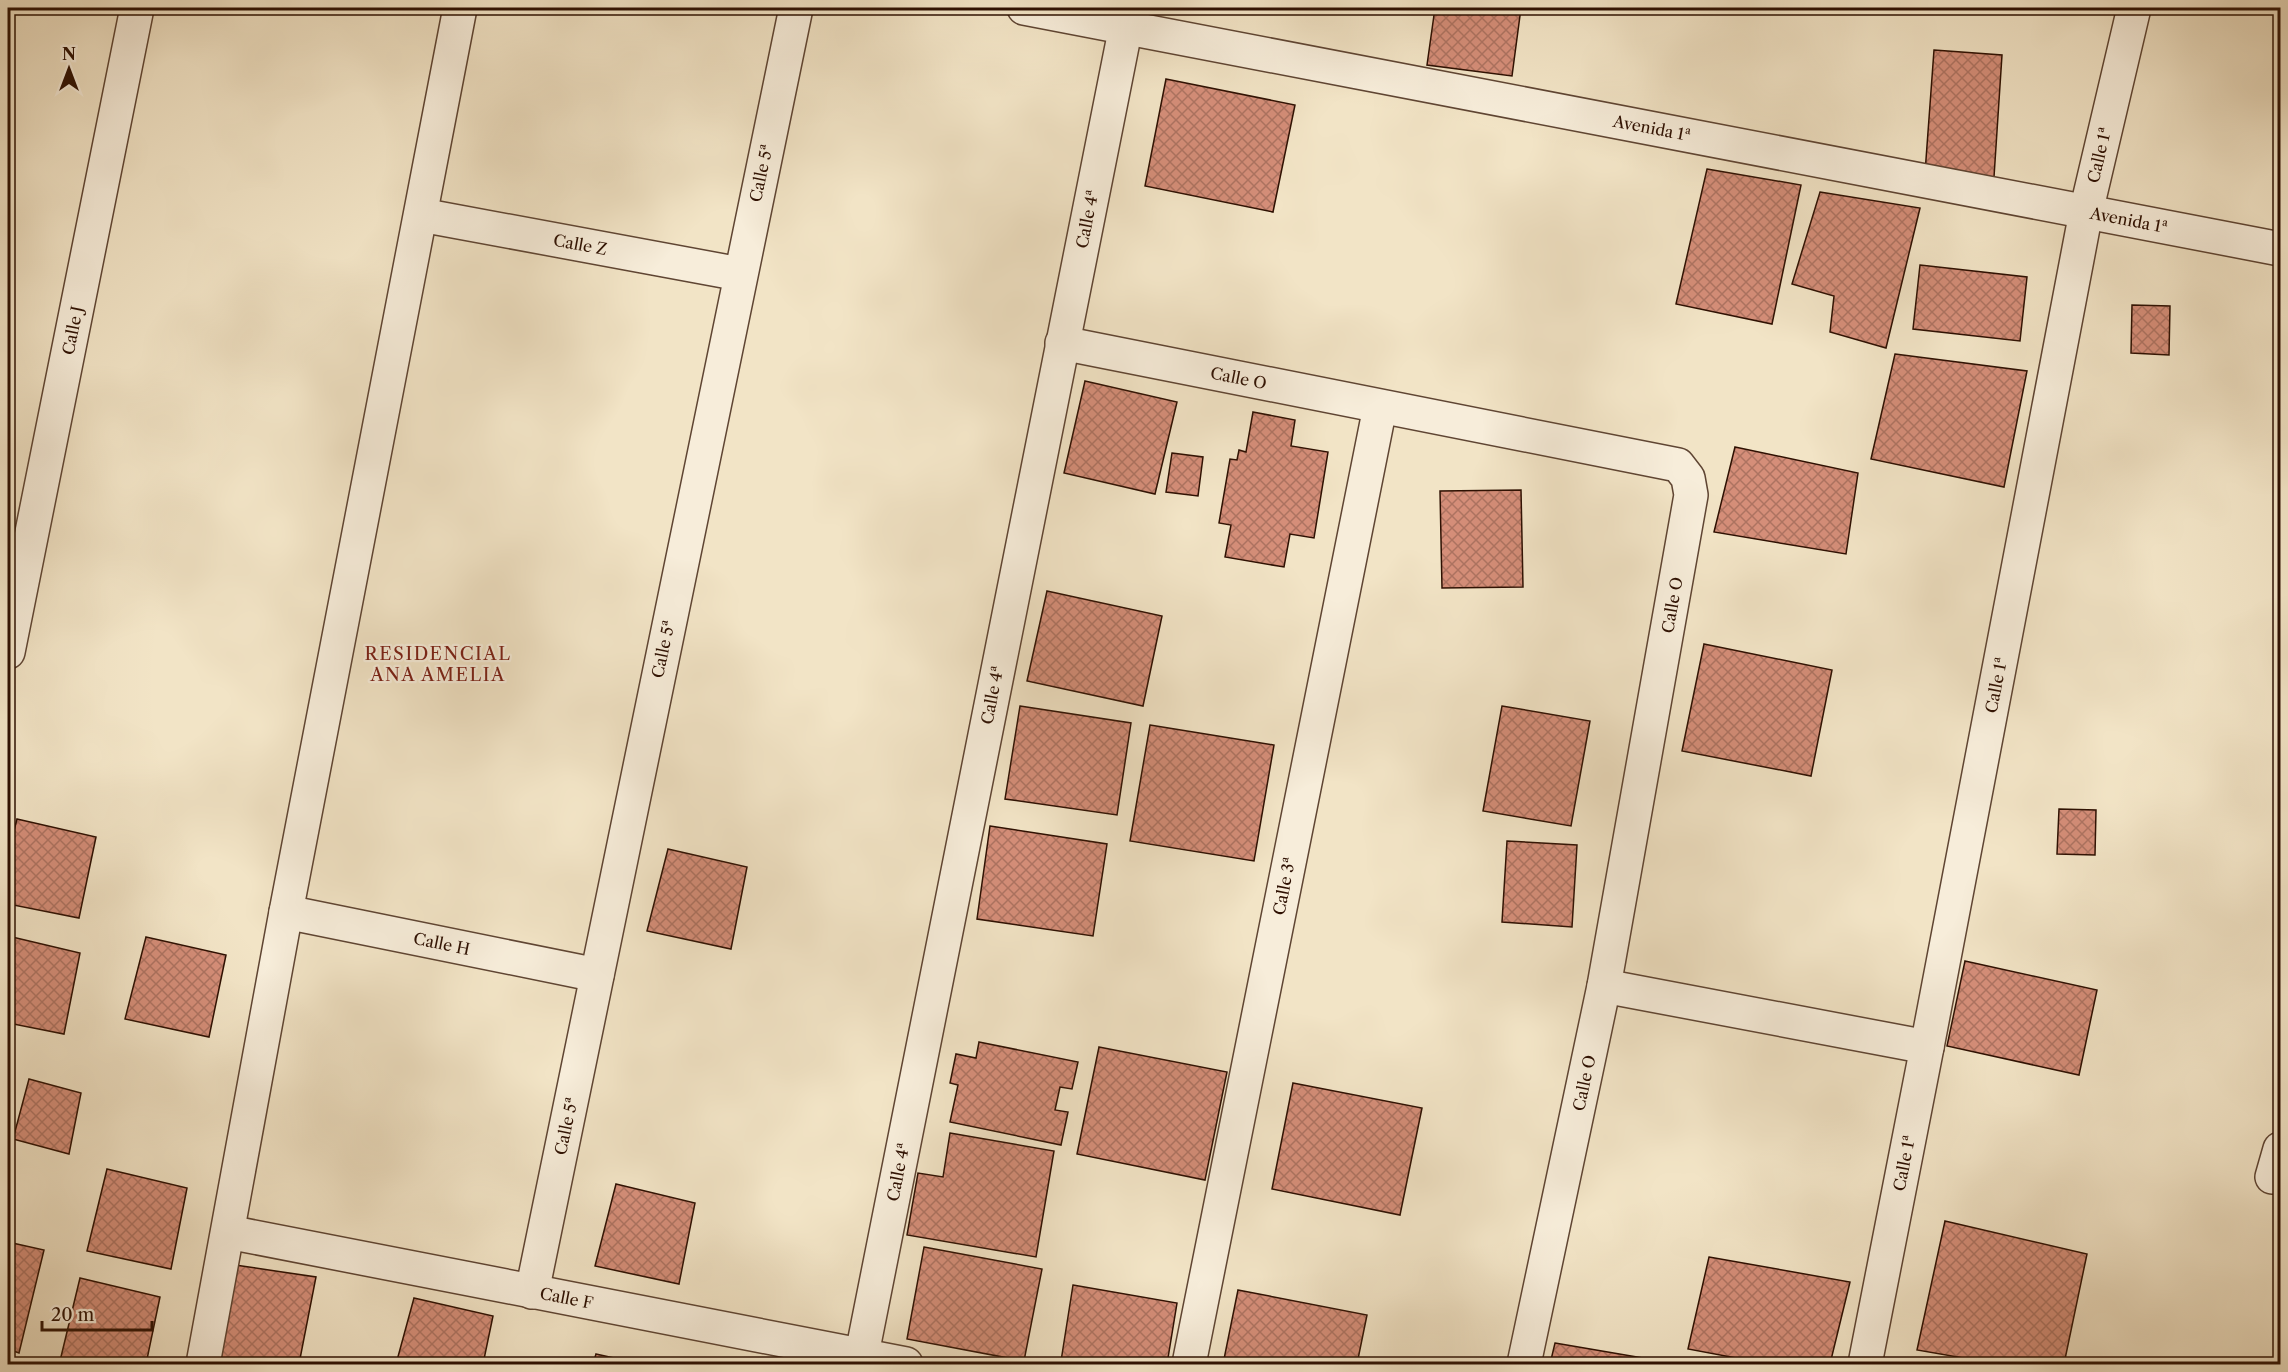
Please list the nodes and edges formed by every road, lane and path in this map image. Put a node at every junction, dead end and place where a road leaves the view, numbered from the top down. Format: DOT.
graph roads {
  1 [pos="137,8"];
  2 [pos="460,8"];
  3 [pos="796,8"];
  4 [pos="1024,8"];
  5 [pos="2134,8"];
  6 [pos="1126,26"];
  7 [pos="2086,212"];
  8 [pos="421,215"];
  9 [pos="2280,249"];
  10 [pos="740,274"];
  11 [pos="1062,343"];
  12 [pos="1380,407"];
  13 [pos="8,652"];
  14 [pos="286,912"];
  15 [pos="597,975"];
  16 [pos="1604,986"];
  17 [pos="1927,1047"];
  18 [pos="228,1232"];
  19 [pos="532,1292"];
  20 [pos="860,1360"];
  21 [pos="203,1365"];
  22 [pos="906,1365"];
  23 [pos="1189,1365"];
  24 [pos="1524,1365"];
  25 [pos="1864,1365"];
  1 -- 13 [label="street, Calle J"];
  2 -- 8 [label="street"];
  3 -- 10 [label="street, Calle 5ª"];
  4 -- 6 [label="street, Avenida 1ª"];
  5 -- 7 [label="street, Calle 1ª"];
  6 -- 7 [label="street, Avenida 1ª"];
  6 -- 11 [label="street, Calle 4ª"];
  7 -- 9 [label="street, Avenida 1ª"];
  7 -- 17 [label="street, Calle 1ª"];
  8 -- 10 [label="street, Calle Z"];
  8 -- 14 [label="street"];
  10 -- 15 [label="street, Calle 5ª"];
  11 -- 12 [label="street, Calle O"];
  11 -- 20 [label="street, Calle 4ª"];
  12 -- 16 [label="street, Calle O"];
  12 -- 23 [label="street, Calle 3ª"];
  14 -- 15 [label="street, Calle H"];
  14 -- 18 [label="street"];
  15 -- 19 [label="street, Calle 5ª"];
  16 -- 17 [label="street"];
  16 -- 24 [label="street, Calle O"];
  17 -- 25 [label="street, Calle 1ª"];
  18 -- 19 [label="street, Calle F"];
  18 -- 21 [label="street"];
  19 -- 20 [label="street, Calle F"];
  20 -- 22 [label="street, Calle F"];
}
